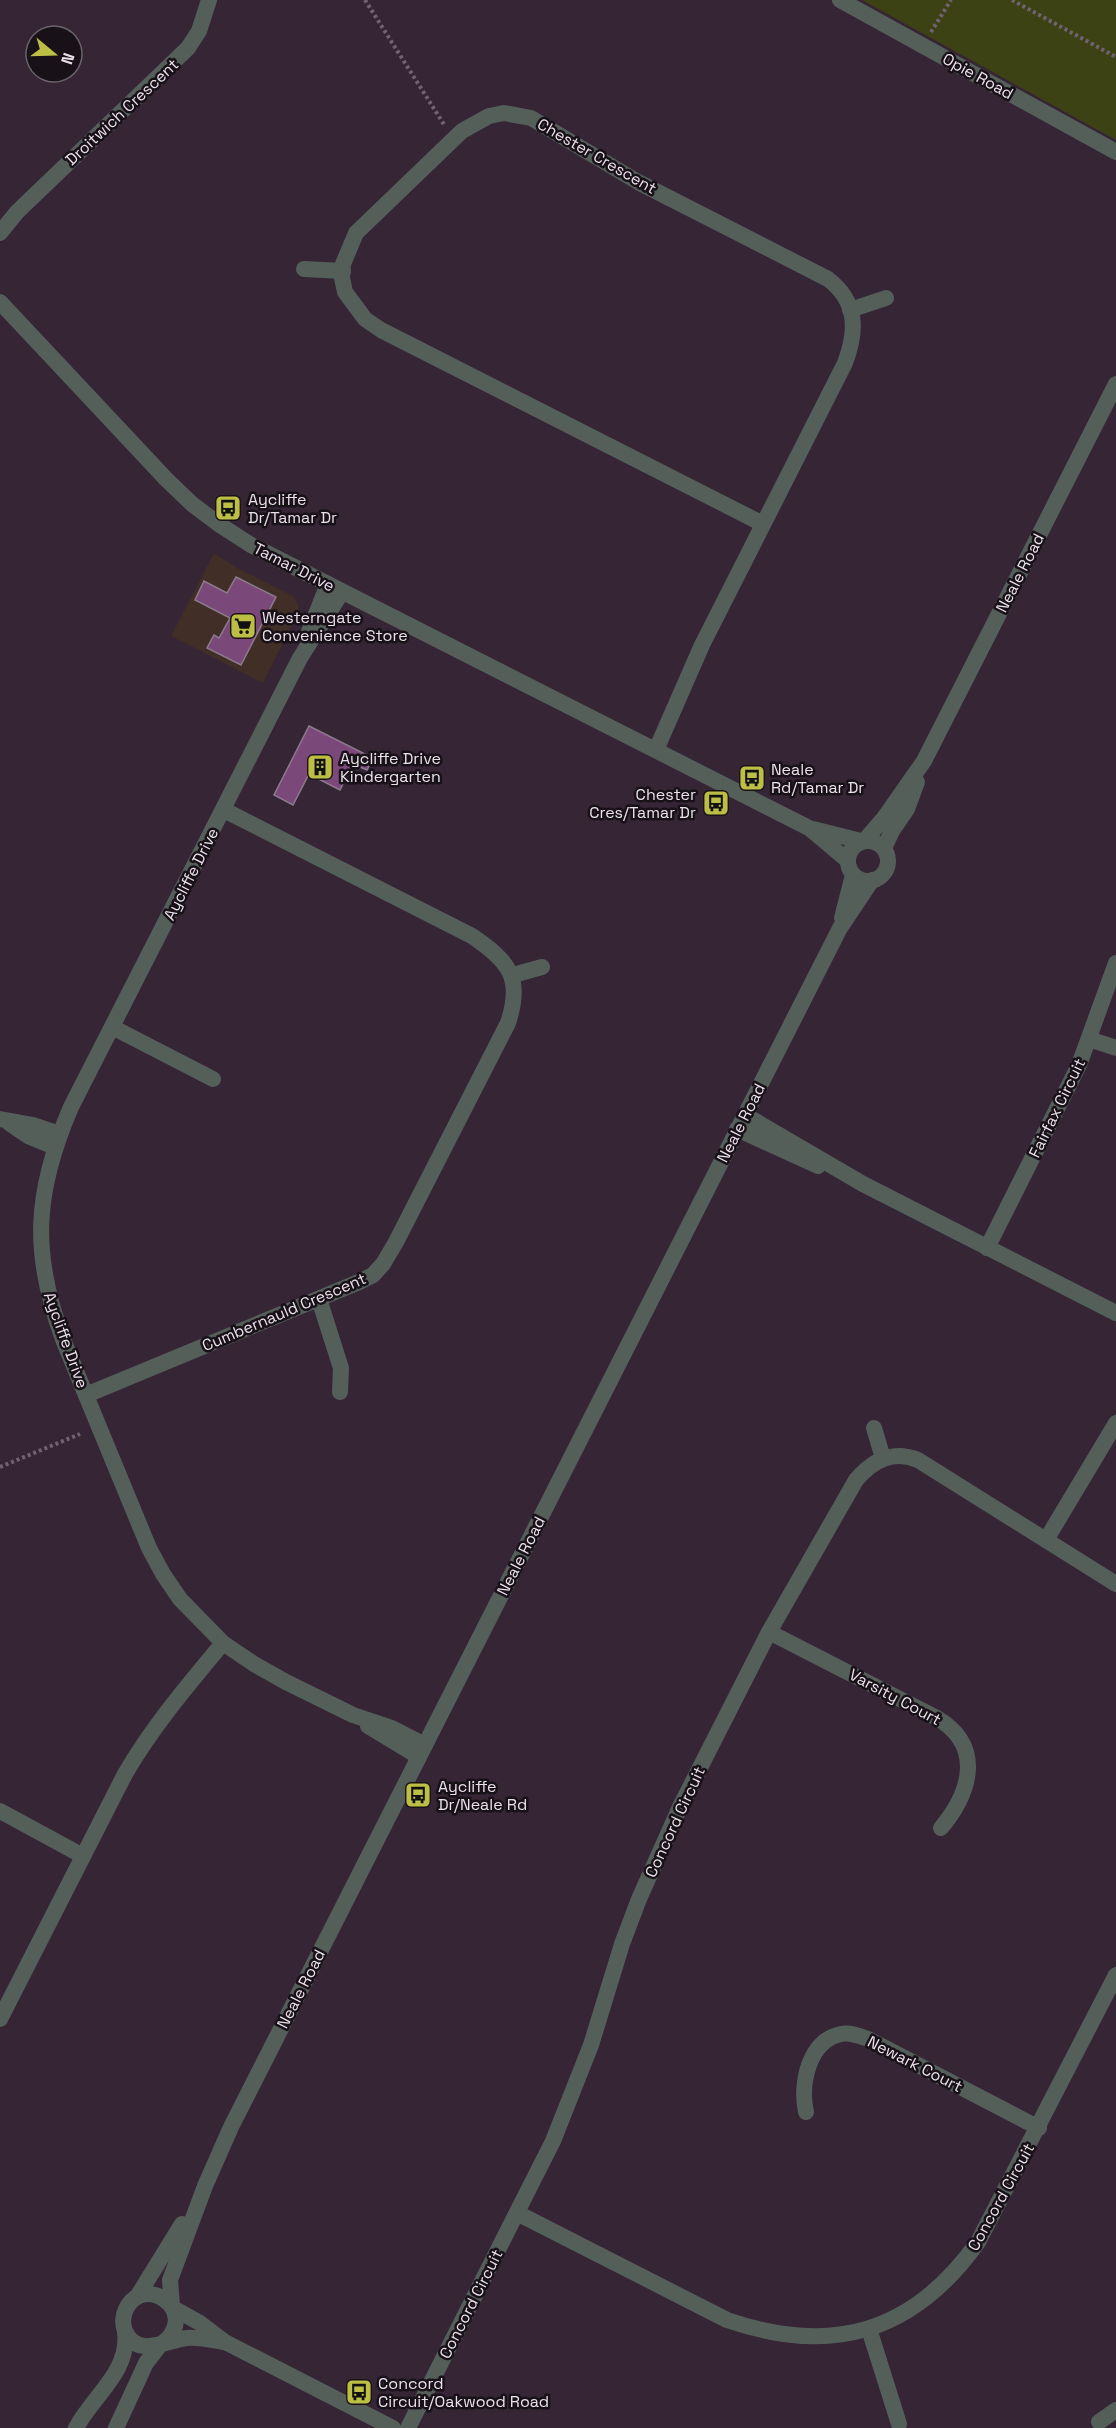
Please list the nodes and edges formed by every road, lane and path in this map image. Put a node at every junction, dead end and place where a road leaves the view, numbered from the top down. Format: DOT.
graph roads {
  1 [pos="209,0"];
  2 [pos="365,0"];
  3 [pos="840,0"];
  4 [pos="951,0"];
  5 [pos="1012,0"];
  6 [pos="923,46"];
  7 [pos="1116,57"];
  8 [pos="452,140"];
  9 [pos="1116,152"];
  10 [pos="17,212"];
  11 [pos="0,223"];
  12 [pos="0,233"];
  13 [pos="304,269"];
  14 [pos="343,271"];
  15 [pos="886,298"];
  16 [pos="0,302"];
  17 [pos="850,310"];
  18 [pos="1116,384"];
  19 [pos="763,524"];
  20 [pos="335,588"];
  21 [pos="650,747"];
  22 [pos="924,761"];
  23 [pos="224,810"];
  24 [pos="810,828"];
  25 [pos="863,841"];
  26 [pos="884,848"];
  27 [pos="850,867"];
  28 [pos="872,880"];
  29 [pos="840,928"];
  30 [pos="1116,963"];
  31 [pos="542,967"];
  32 [pos="513,975"];
  33 [pos="114,1028"];
  34 [pos="1089,1040"];
  35 [pos="1116,1048"];
  36 [pos="213,1079"];
  37 [pos="3,1120"];
  38 [pos="741,1122"];
  39 [pos="57,1141"];
  40 [pos="987,1248"];
  41 [pos="319,1299"];
  42 [pos="1116,1313"];
  43 [pos="340,1392"];
  44 [pos="86,1395"];
  45 [pos="1116,1423"];
  46 [pos="874,1428"];
  47 [pos="80,1434"];
  48 [pos="882,1458"];
  49 [pos="0,1467"];
  50 [pos="1046,1539"];
  51 [pos="1116,1584"];
  52 [pos="769,1632"];
  53 [pos="224,1643"];
  54 [pos="422,1751"];
  55 [pos="0,1811"];
  56 [pos="940,1828"];
  57 [pos="83,1856"];
  58 [pos="1116,1975"];
  59 [pos="0,2019"];
  60 [pos="806,2112"];
  61 [pos="1039,2128"];
  62 [pos="205,2186"];
  63 [pos="517,2213"];
  64 [pos="137,2297"];
  65 [pos="172,2307"];
  66 [pos="869,2329"];
  67 [pos="125,2332"];
  68 [pos="225,2342"];
  69 [pos="162,2344"];
  70 [pos="1116,2410"];
  71 [pos="1099,2422"];
  72 [pos="898,2424"];
  73 [pos="76,2428"];
  74 [pos="116,2428"];
  75 [pos="393,2428"];
  76 [pos="408,2428"];
  1 -- 10 [label="street, Droitwich Crescent"];
  2 -- 8 [label="path"];
  3 -- 6 [label="street, Opie Road"];
  4 -- 6 [label="path"];
  5 -- 7 [label="path"];
  6 -- 9 [label="street, Opie Road"];
  8 -- 14 [label="street, Chester Crescent"];
  8 -- 17 [label="street, Chester Crescent"];
  10 -- 11 [label="street, Droitwich Crescent"];
  10 -- 12 [label="street, Droitwich Crescent"];
  13 -- 14 [label="street"];
  14 -- 19 [label="street"];
  15 -- 17 [label="street"];
  16 -- 20 [label="street, Tamar Drive"];
  17 -- 19 [label="street, Chester Crescent"];
  18 -- 22 [label="street, Neale Road"];
  19 -- 21 [label="street, Chester Crescent"];
  20 -- 21 [label="street, Tamar Drive"];
  20 -- 23 [label="street, Aycliffe Drive"];
  21 -- 24 [label="street, Tamar Drive"];
  22 -- 25 [label="street, Neale Road"];
  22 -- 26 [label="street, Neale Road"];
  23 -- 32 [label="street"];
  23 -- 33 [label="street, Aycliffe Drive"];
  24 -- 25 [label="street, Tamar Drive"];
  24 -- 27 [label="street, Tamar Drive"];
  25 -- 26 [label="street"];
  25 -- 27 [label="street"];
  26 -- 28 [label="street"];
  27 -- 28 [label="street"];
  27 -- 29 [label="street, Neale Road"];
  28 -- 29 [label="street, Neale Road"];
  29 -- 38 [label="street, Neale Road"];
  30 -- 34 [label="street, Fairfax Circuit"];
  31 -- 32 [label="street"];
  32 -- 41 [label="street, Cumbernauld Crescent"];
  33 -- 36 [label="street"];
  33 -- 39 [label="street, Aycliffe Drive"];
  34 -- 35 [label="street"];
  34 -- 40 [label="street, Fairfax Circuit"];
  37 -- 39 [label="street"];
  38 -- 40 [label="street"];
  38 -- 54 [label="street, Neale Road"];
  39 -- 44 [label="street, Aycliffe Drive"];
  40 -- 42 [label="street"];
  41 -- 43 [label="street"];
  41 -- 44 [label="street, Cumbernauld Crescent"];
  44 -- 53 [label="street, Aycliffe Drive"];
  45 -- 50 [label="street"];
  46 -- 48 [label="street"];
  47 -- 49 [label="path"];
  48 -- 50 [label="street"];
  48 -- 52 [label="street, Concord Circuit"];
  50 -- 51 [label="street"];
  52 -- 56 [label="street, Varsity Court"];
  52 -- 63 [label="street, Concord Circuit"];
  53 -- 54 [label="street, Aycliffe Drive"];
  53 -- 57 [label="street"];
  54 -- 62 [label="street, Neale Road"];
  55 -- 57 [label="street"];
  57 -- 59 [label="street"];
  58 -- 61 [label="street, Concord Circuit"];
  60 -- 61 [label="street, Newark Court"];
  61 -- 66 [label="street, Concord Circuit"];
  62 -- 64 [label="street, Neale Road"];
  62 -- 65 [label="street, Neale Road"];
  63 -- 66 [label="street, Concord Circuit"];
  63 -- 76 [label="street, Concord Circuit"];
  64 -- 65 [label="street"];
  64 -- 67 [label="street"];
  65 -- 68 [label="street"];
  65 -- 69 [label="street"];
  66 -- 72 [label="street"];
  67 -- 69 [label="street"];
  67 -- 73 [label="street"];
  68 -- 69 [label="street"];
  68 -- 75 [label="street"];
  69 -- 74 [label="street"];
  70 -- 71 [label="street"];
}
